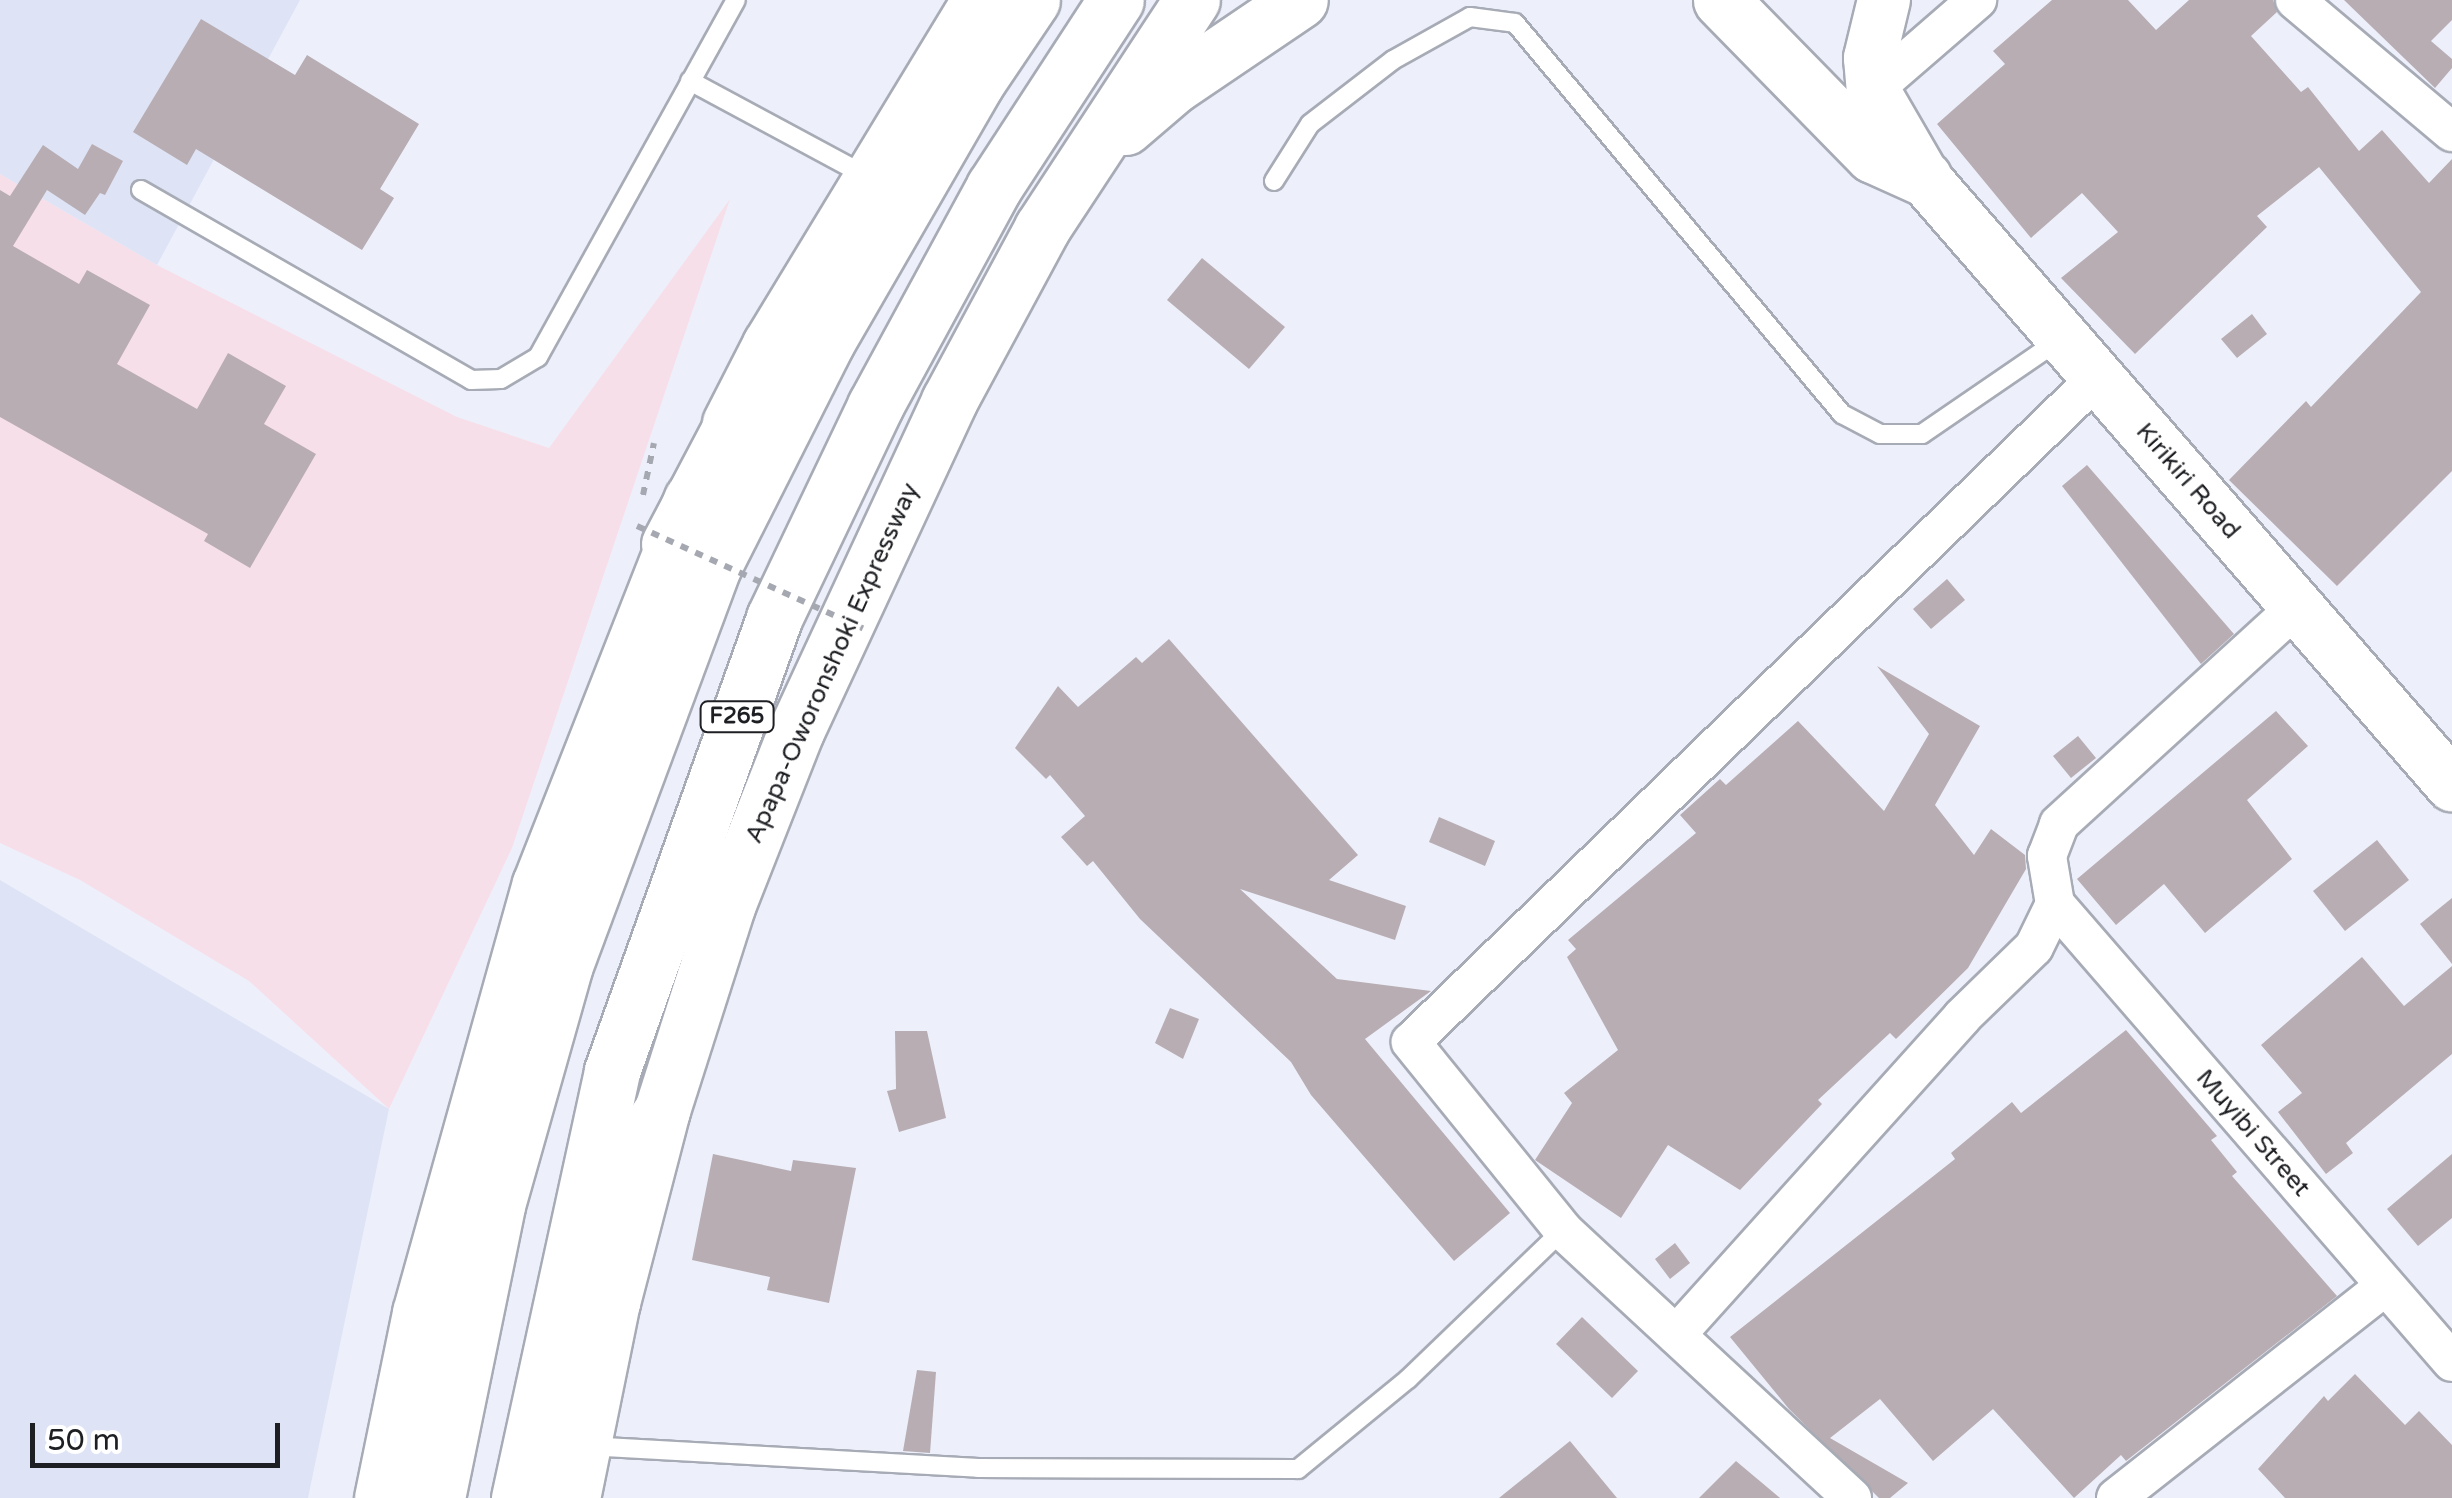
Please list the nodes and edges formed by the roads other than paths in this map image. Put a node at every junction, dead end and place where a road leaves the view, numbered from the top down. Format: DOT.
graph roads {
  1 [pos="736,0"];
  2 [pos="980,0"];
  3 [pos="1032,0"];
  4 [pos="1116,0"];
  5 [pos="1192,0"];
  6 [pos="1300,0"];
  7 [pos="1721,0"];
  8 [pos="1977,0"];
  9 [pos="2295,0"];
  10 [pos="1888,10"];
  11 [pos="690,81"];
  12 [pos="1873,90"];
  13 [pos="2452,132"];
  14 [pos="1077,168"];
  15 [pos="1924,178"];
  16 [pos="1274,181"];
  17 [pos="888,189"];
  18 [pos="141,190"];
  19 [pos="2062,338"];
  20 [pos="826,343"];
  21 [pos="770,346"];
  22 [pos="2097,378"];
  23 [pos="737,415"];
  24 [pos="673,545"];
  25 [pos="2298,606"];
  26 [pos="2452,785"];
  27 [pos="2055,904"];
  28 [pos="612,1071"];
  29 [pos="662,1110"];
  30 [pos="608,1186"];
  31 [pos="1564,1230"];
  32 [pos="565,1270"];
  33 [pos="2384,1286"];
  34 [pos="612,1302"];
  35 [pos="1676,1335"];
  36 [pos="2452,1362"];
  37 [pos="581,1445"];
  38 [pos="382,1498"];
  39 [pos="437,1498"];
  40 [pos="519,1498"];
  41 [pos="572,1498"];
  42 [pos="1852,1498"];
  43 [pos="2116,1498"];
  1 -- 11 [label="lane"];
  2 -- 17 [label="main road"];
  3 -- 17 [label="main road, F265"];
  4 -- 28 [label="main road, F265"];
  5 -- 14 [label="main road, Apapa-Oworonshoki Expressway"];
  6 -- 14 [label="main road"];
  7 -- 15 [label="main road"];
  8 -- 12 [label="street"];
  9 -- 13 [label="street"];
  10 -- 12 [label="main road"];
  11 -- 17 [label="lane"];
  11 -- 18 [label="lane"];
  12 -- 15 [label="main road, Kirikiri Road"];
  14 -- 29 [label="main road, Apapa-Oworonshoki Expressway"];
  15 -- 19 [label="main road, Kirikiri Road"];
  16 -- 19 [label="lane"];
  17 -- 20 [label="main road, F265"];
  17 -- 21 [label="main road"];
  19 -- 22 [label="main road, Kirikiri Road"];
  20 -- 23 [label="main road"];
  20 -- 24 [label="main road, F265"];
  21 -- 23 [label="main road"];
  21 -- 24 [label="main road"];
  22 -- 25 [label="main road, Kirikiri Road"];
  22 -- 31 [label="street"];
  23 -- 24 [label="main road"];
  24 -- 38 [label="main road"];
  24 -- 39 [label="main road, F265"];
  25 -- 26 [label="main road, Kirikiri Road"];
  25 -- 27 [label="street"];
  27 -- 33 [label="street, Muyibi Street"];
  27 -- 35 [label="street"];
  28 -- 30 [label="main road"];
  28 -- 32 [label="main road, F265"];
  29 -- 30 [label="main road"];
  29 -- 34 [label="main road, Apapa-Oworonshoki Expressway"];
  30 -- 32 [label="main road"];
  30 -- 34 [label="main road"];
  31 -- 35 [label="street"];
  31 -- 37 [label="lane"];
  32 -- 40 [label="main road, F265"];
  33 -- 36 [label="street, Muyibi Street"];
  33 -- 43 [label="street"];
  34 -- 37 [label="main road, Apapa-Oworonshoki Expressway"];
  35 -- 42 [label="street"];
  37 -- 41 [label="main road, Apapa-Oworonshoki Expressway"];
}
